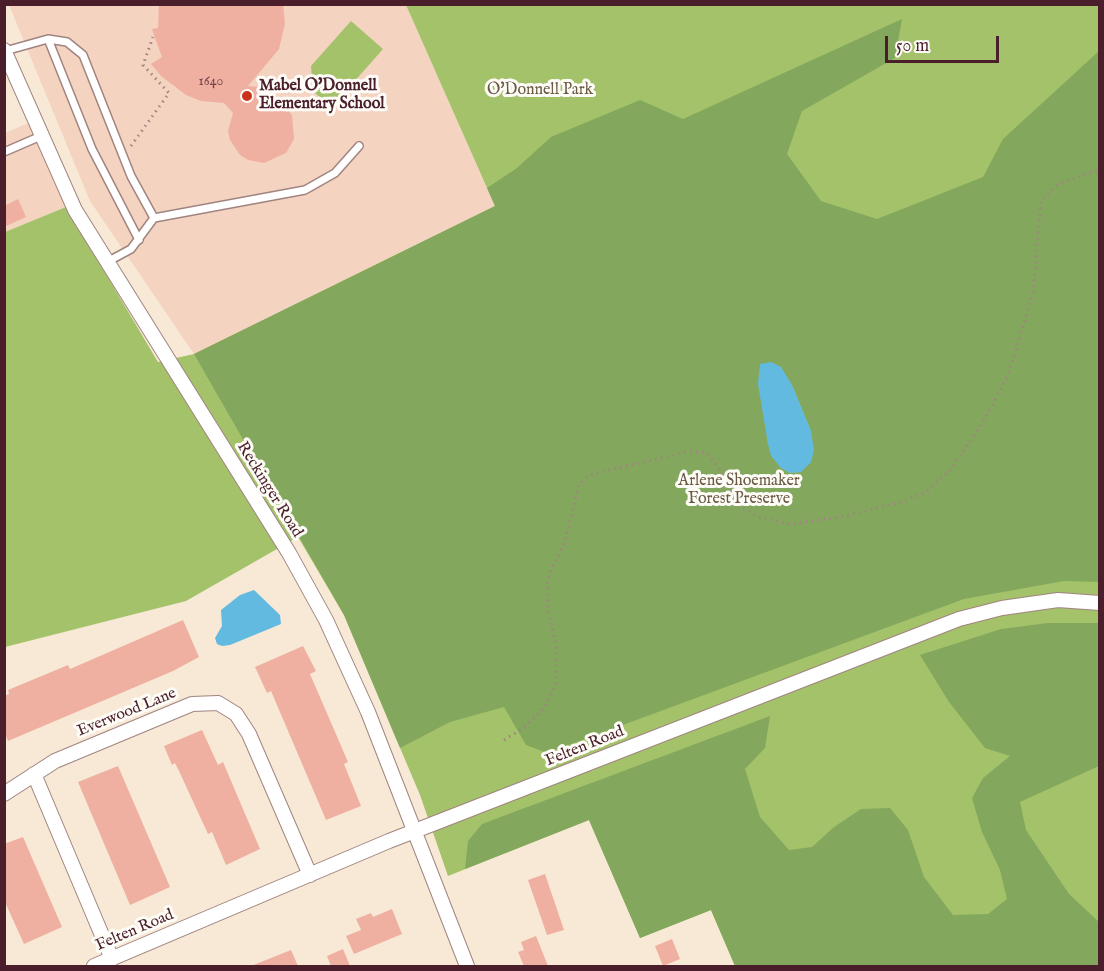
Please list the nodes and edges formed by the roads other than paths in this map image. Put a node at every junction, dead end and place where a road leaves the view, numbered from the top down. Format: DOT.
graph roads {
  1 [pos="48,39"];
  2 [pos="5,50"];
  3 [pos="41,136"];
  4 [pos="359,146"];
  5 [pos="4,152"];
  6 [pos="154,218"];
  7 [pos="139,240"];
  8 [pos="107,262"];
  9 [pos="1100,603"];
  10 [pos="34,774"];
  11 [pos="4,794"];
  12 [pos="416,831"];
  13 [pos="310,875"];
  14 [pos="112,959"];
  15 [pos="94,966"];
  16 [pos="467,966"];
  1 -- 2 [label="lane"];
  1 -- 6 [label="lane"];
  1 -- 7 [label="lane"];
  2 -- 3 [label="street, Reckinger Road"];
  3 -- 5 [label="lane"];
  3 -- 8 [label="street, Reckinger Road"];
  4 -- 6 [label="lane"];
  6 -- 7 [label="lane"];
  7 -- 8 [label="lane"];
  8 -- 12 [label="street, Reckinger Road"];
  9 -- 12 [label="street, Felten Road"];
  10 -- 11 [label="street, Everwood Lane"];
  10 -- 13 [label="street, Everwood Lane"];
  10 -- 14 [label="street"];
  12 -- 13 [label="street, Felten Road"];
  12 -- 16 [label="street, Reckinger Road"];
  13 -- 14 [label="street, Felten Road"];
  14 -- 15 [label="street, Felten Road"];
}
